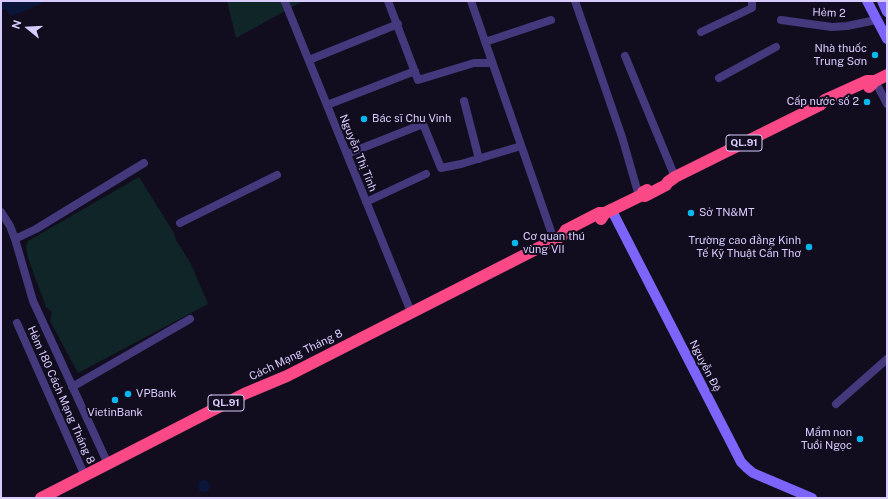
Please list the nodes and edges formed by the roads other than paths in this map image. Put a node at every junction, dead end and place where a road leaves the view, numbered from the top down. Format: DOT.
graph roads {
  1 [pos="388,1"];
  2 [pos="471,1"];
  3 [pos="575,1"];
  4 [pos="752,1"];
  5 [pos="867,1"];
  6 [pos="882,1"];
  7 [pos="285,2"];
  8 [pos="887,12"];
  9 [pos="550,20"];
  10 [pos="781,20"];
  11 [pos="876,20"];
  12 [pos="398,24"];
  13 [pos="701,32"];
  14 [pos="887,39"];
  15 [pos="485,42"];
  16 [pos="776,47"];
  17 [pos="625,56"];
  18 [pos="308,60"];
  19 [pos="492,63"];
  20 [pos="415,71"];
  21 [pos="887,75"];
  22 [pos="719,78"];
  23 [pos="875,81"];
  24 [pos="464,101"];
  25 [pos="887,104"];
  26 [pos="327,106"];
  27 [pos="521,146"];
  28 [pos="347,154"];
  29 [pos="478,159"];
  30 [pos="144,163"];
  31 [pos="426,174"];
  32 [pos="277,175"];
  33 [pos="672,180"];
  34 [pos="641,195"];
  35 [pos="366,202"];
  36 [pos="608,211"];
  37 [pos="1,212"];
  38 [pos="180,223"];
  39 [pos="558,238"];
  40 [pos="15,239"];
  41 [pos="411,312"];
  42 [pos="190,319"];
  43 [pos="17,323"];
  44 [pos="887,359"];
  45 [pos="72,387"];
  46 [pos="836,404"];
  47 [pos="108,464"];
  48 [pos="84,476"];
  49 [pos="41,498"];
  50 [pos="812,498"];
  1 -- 12 [label="street"];
  2 -- 15 [label="street"];
  3 -- 34 [label="street"];
  4 -- 13 [label="street"];
  5 -- 11 [label="street"];
  6 -- 8 [label="street"];
  7 -- 18 [label="street, Nguyễn Thị Tính"];
  9 -- 15 [label="street"];
  10 -- 11 [label="street, Hẻm 2"];
  11 -- 14 [label="street"];
  12 -- 18 [label="street"];
  12 -- 20 [label="street"];
  15 -- 19 [label="street"];
  16 -- 22 [label="street"];
  17 -- 33 [label="street"];
  18 -- 26 [label="street, Nguyễn Thị Tính"];
  19 -- 20 [label="street"];
  19 -- 27 [label="street"];
  20 -- 26 [label="street"];
  21 -- 23 [label="highway, Cách Mạng Tháng 8 / QL.91"];
  23 -- 25 [label="street"];
  23 -- 33 [label="highway, Cách Mạng Tháng 8 / QL.91"];
  24 -- 29 [label="street"];
  26 -- 28 [label="street, Nguyễn Thị Tính"];
  27 -- 29 [label="street"];
  27 -- 39 [label="street"];
  28 -- 29 [label="street"];
  28 -- 35 [label="street, Nguyễn Thị Tính"];
  30 -- 40 [label="street"];
  31 -- 35 [label="street"];
  32 -- 38 [label="street"];
  33 -- 34 [label="highway, Cách Mạng Tháng 8 / QL.91"];
  34 -- 36 [label="highway, Cách Mạng Tháng 8 / QL.91"];
  35 -- 41 [label="street, Nguyễn Thị Tính"];
  36 -- 39 [label="highway, Cách Mạng Tháng 8 / QL.91"];
  36 -- 50 [label="street, Nguyễn Đệ"];
  37 -- 40 [label="street"];
  39 -- 41 [label="highway, Cách Mạng Tháng 8 / QL.91"];
  40 -- 45 [label="street"];
  41 -- 47 [label="highway, Cách Mạng Tháng 8 / QL.91"];
  42 -- 45 [label="street"];
  43 -- 48 [label="street, Hẻm 180 Cách Mạng Tháng 8"];
  44 -- 46 [label="street"];
  45 -- 47 [label="street"];
  47 -- 48 [label="highway, Cách Mạng Tháng 8 / QL.91"];
  48 -- 49 [label="highway, Cách Mạng Tháng 8 / QL.91"];
}
